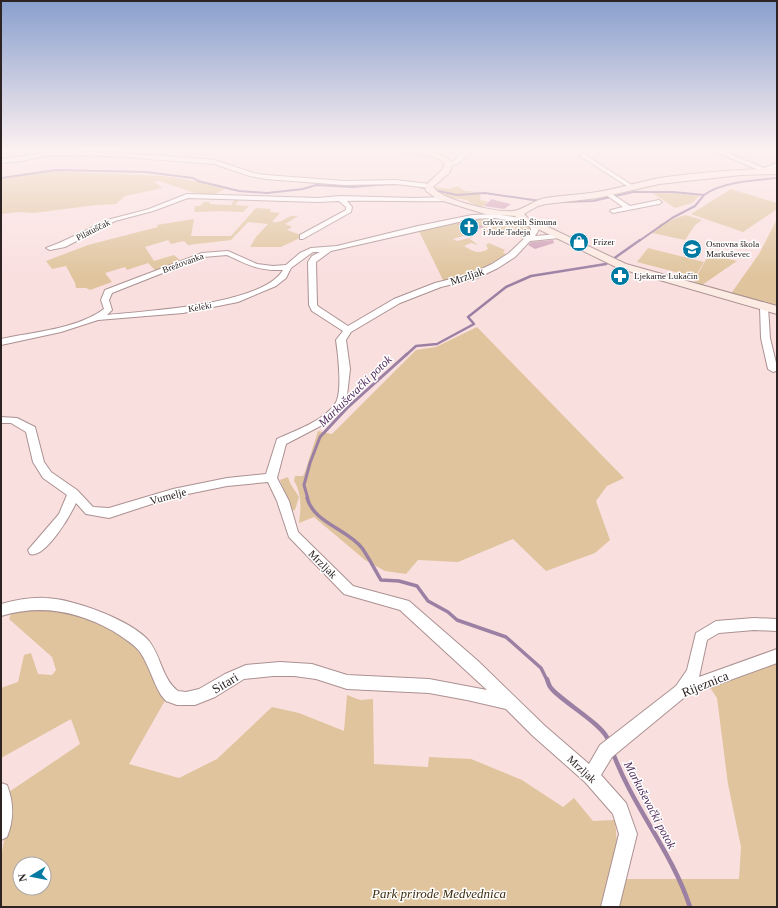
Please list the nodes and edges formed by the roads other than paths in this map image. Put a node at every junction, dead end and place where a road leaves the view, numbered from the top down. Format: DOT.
graph roads {
  1 [pos="437,192"];
  2 [pos="617,192"];
  3 [pos="610,195"];
  4 [pos="340,198"];
  5 [pos="446,199"];
  6 [pos="659,202"];
  7 [pos="629,208"];
  8 [pos="613,211"];
  9 [pos="521,212"];
  10 [pos="534,224"];
  11 [pos="303,238"];
  12 [pos="564,238"];
  13 [pos="528,239"];
  14 [pos="50,248"];
  15 [pos="330,249"];
  16 [pos="288,267"];
  17 [pos="764,307"];
  18 [pos="777,310"];
  19 [pos="100,318"];
  20 [pos="348,330"];
  21 [pos="1,342"];
  22 [pos="773,369"];
  23 [pos="1,420"];
  24 [pos="271,478"];
  25 [pos="73,493"];
  26 [pos="34,550"];
  27 [pos="1,610"];
  28 [pos="777,625"];
  29 [pos="777,656"];
  30 [pos="681,691"];
  31 [pos="512,703"];
  32 [pos="591,776"];
  33 [pos="1,791"];
  34 [pos="1,831"];
  35 [pos="610,907"];
  1 -- 5 [label="main road"];
  2 -- 3 [label="main road"];
  3 -- 7 [label="street"];
  3 -- 9 [label="main road"];
  4 -- 5 [label="street, Pilatuščak"];
  4 -- 11 [label="street"];
  4 -- 14 [label="street, Pilatuščak"];
  5 -- 9 [label="main road"];
  6 -- 7 [label="street"];
  7 -- 8 [label="street"];
  9 -- 10 [label="main road"];
  10 -- 12 [label="main road"];
  10 -- 13 [label="street, Mrzljak"];
  10 -- 15 [label="street"];
  12 -- 13 [label="street"];
  12 -- 17 [label="main road"];
  13 -- 20 [label="street, Mrzljak"];
  15 -- 16 [label="street"];
  15 -- 20 [label="street"];
  16 -- 19 [label="street, Keleki"];
  16 -- 19 [label="street, Brežovanka"];
  17 -- 18 [label="main road"];
  17 -- 22 [label="street"];
  19 -- 21 [label="street"];
  20 -- 24 [label="street"];
  23 -- 25 [label="street, Vumelje"];
  24 -- 25 [label="street, Vumelje"];
  24 -- 31 [label="street, Mrzljak"];
  25 -- 26 [label="street"];
  27 -- 31 [label="street, Sitari"];
  28 -- 30 [label="street"];
  29 -- 30 [label="street, Rijeznica"];
  30 -- 32 [label="street, Rijeznica"];
  31 -- 32 [label="street, Mrzljak"];
  32 -- 35 [label="street, Mrzljak"];
  33 -- 34 [label="street"];
}
